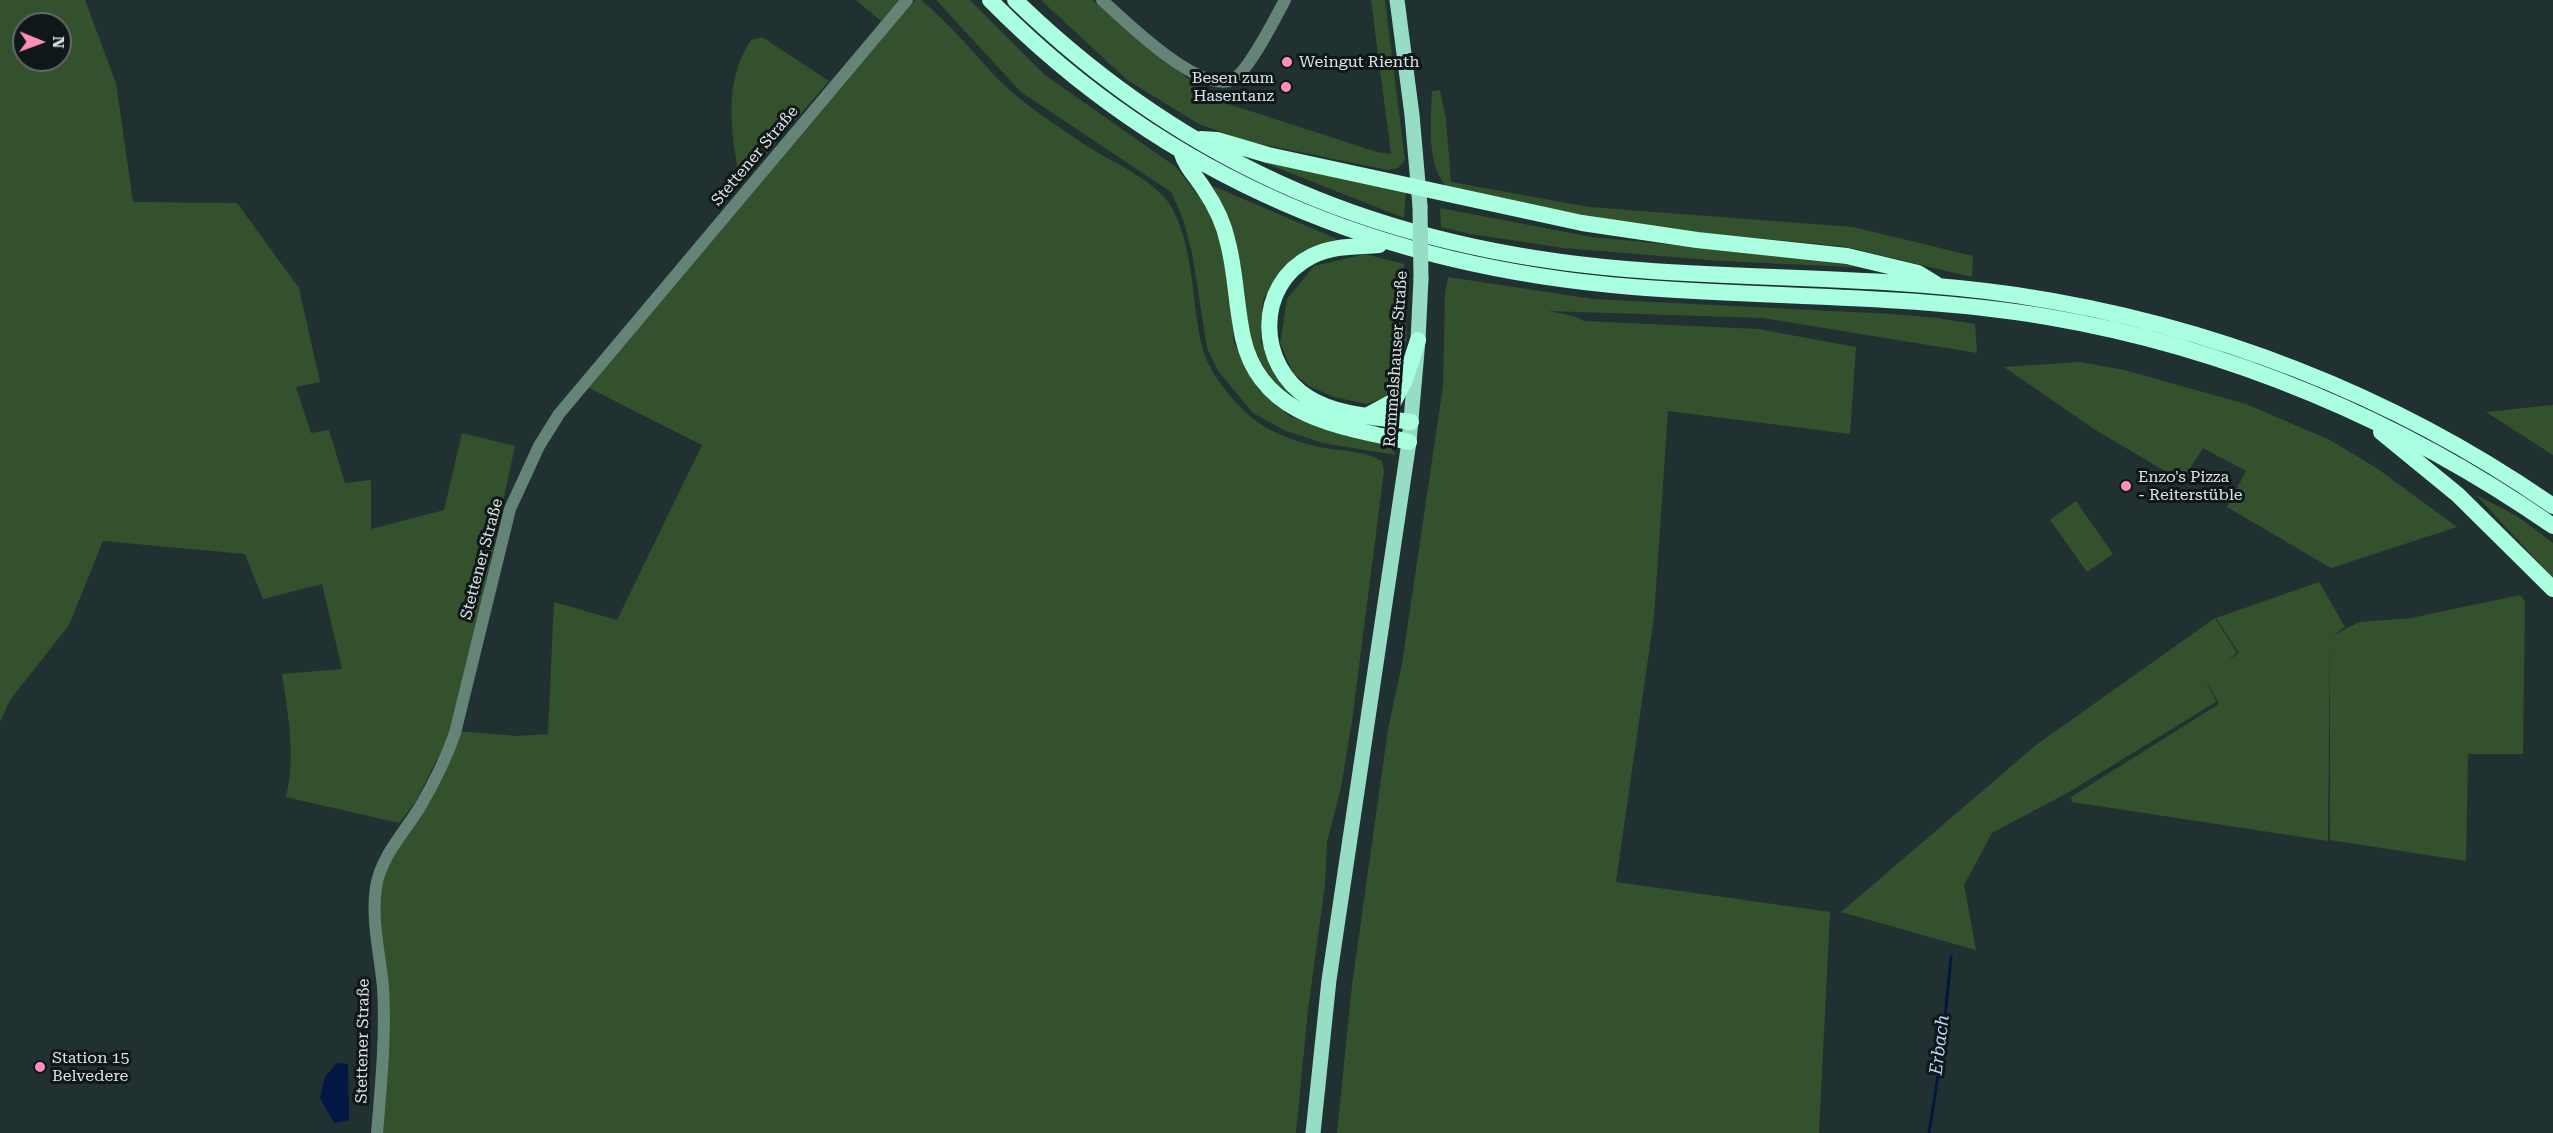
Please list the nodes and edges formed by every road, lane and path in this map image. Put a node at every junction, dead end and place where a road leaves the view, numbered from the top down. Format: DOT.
graph roads {
  1 [pos="907,0"];
  2 [pos="990,0"];
  3 [pos="1015,0"];
  4 [pos="1102,0"];
  5 [pos="1285,0"];
  6 [pos="1398,0"];
  7 [pos="1408,0"];
  8 [pos="1408,82"];
  9 [pos="1193,139"];
  10 [pos="1181,151"];
  11 [pos="1418,186"];
  12 [pos="1392,244"];
  13 [pos="1939,286"];
  14 [pos="1418,340"];
  15 [pos="2357,413"];
  16 [pos="1368,415"];
  17 [pos="1411,422"];
  18 [pos="1409,442"];
  19 [pos="2553,506"];
  20 [pos="2553,526"];
  21 [pos="2553,589"];
  22 [pos="377,1133"];
  23 [pos="1313,1133"];
  1 -- 22 [label="street, Stettener Straße"];
  2 -- 10 [label="highway"];
  3 -- 9 [label="highway"];
  4 -- 5 [label="street"];
  6 -- 8 [label="main road, Rommelshauser Straße"];
  7 -- 8 [label="main road"];
  8 -- 11 [label="main road, Rommelshauser Straße"];
  9 -- 11 [label="highway"];
  9 -- 13 [label="highway"];
  10 -- 12 [label="highway"];
  10 -- 18 [label="highway"];
  11 -- 13 [label="highway"];
  11 -- 14 [label="main road, Rommelshauser Straße, bridge"];
  12 -- 15 [label="highway"];
  12 -- 16 [label="highway"];
  13 -- 19 [label="highway"];
  14 -- 16 [label="highway"];
  14 -- 17 [label="main road, Rommelshauser Straße"];
  15 -- 20 [label="highway"];
  15 -- 21 [label="highway"];
  16 -- 17 [label="highway"];
  17 -- 18 [label="main road, Rommelshauser Straße"];
  18 -- 23 [label="main road, Rommelshauser Straße"];
}
